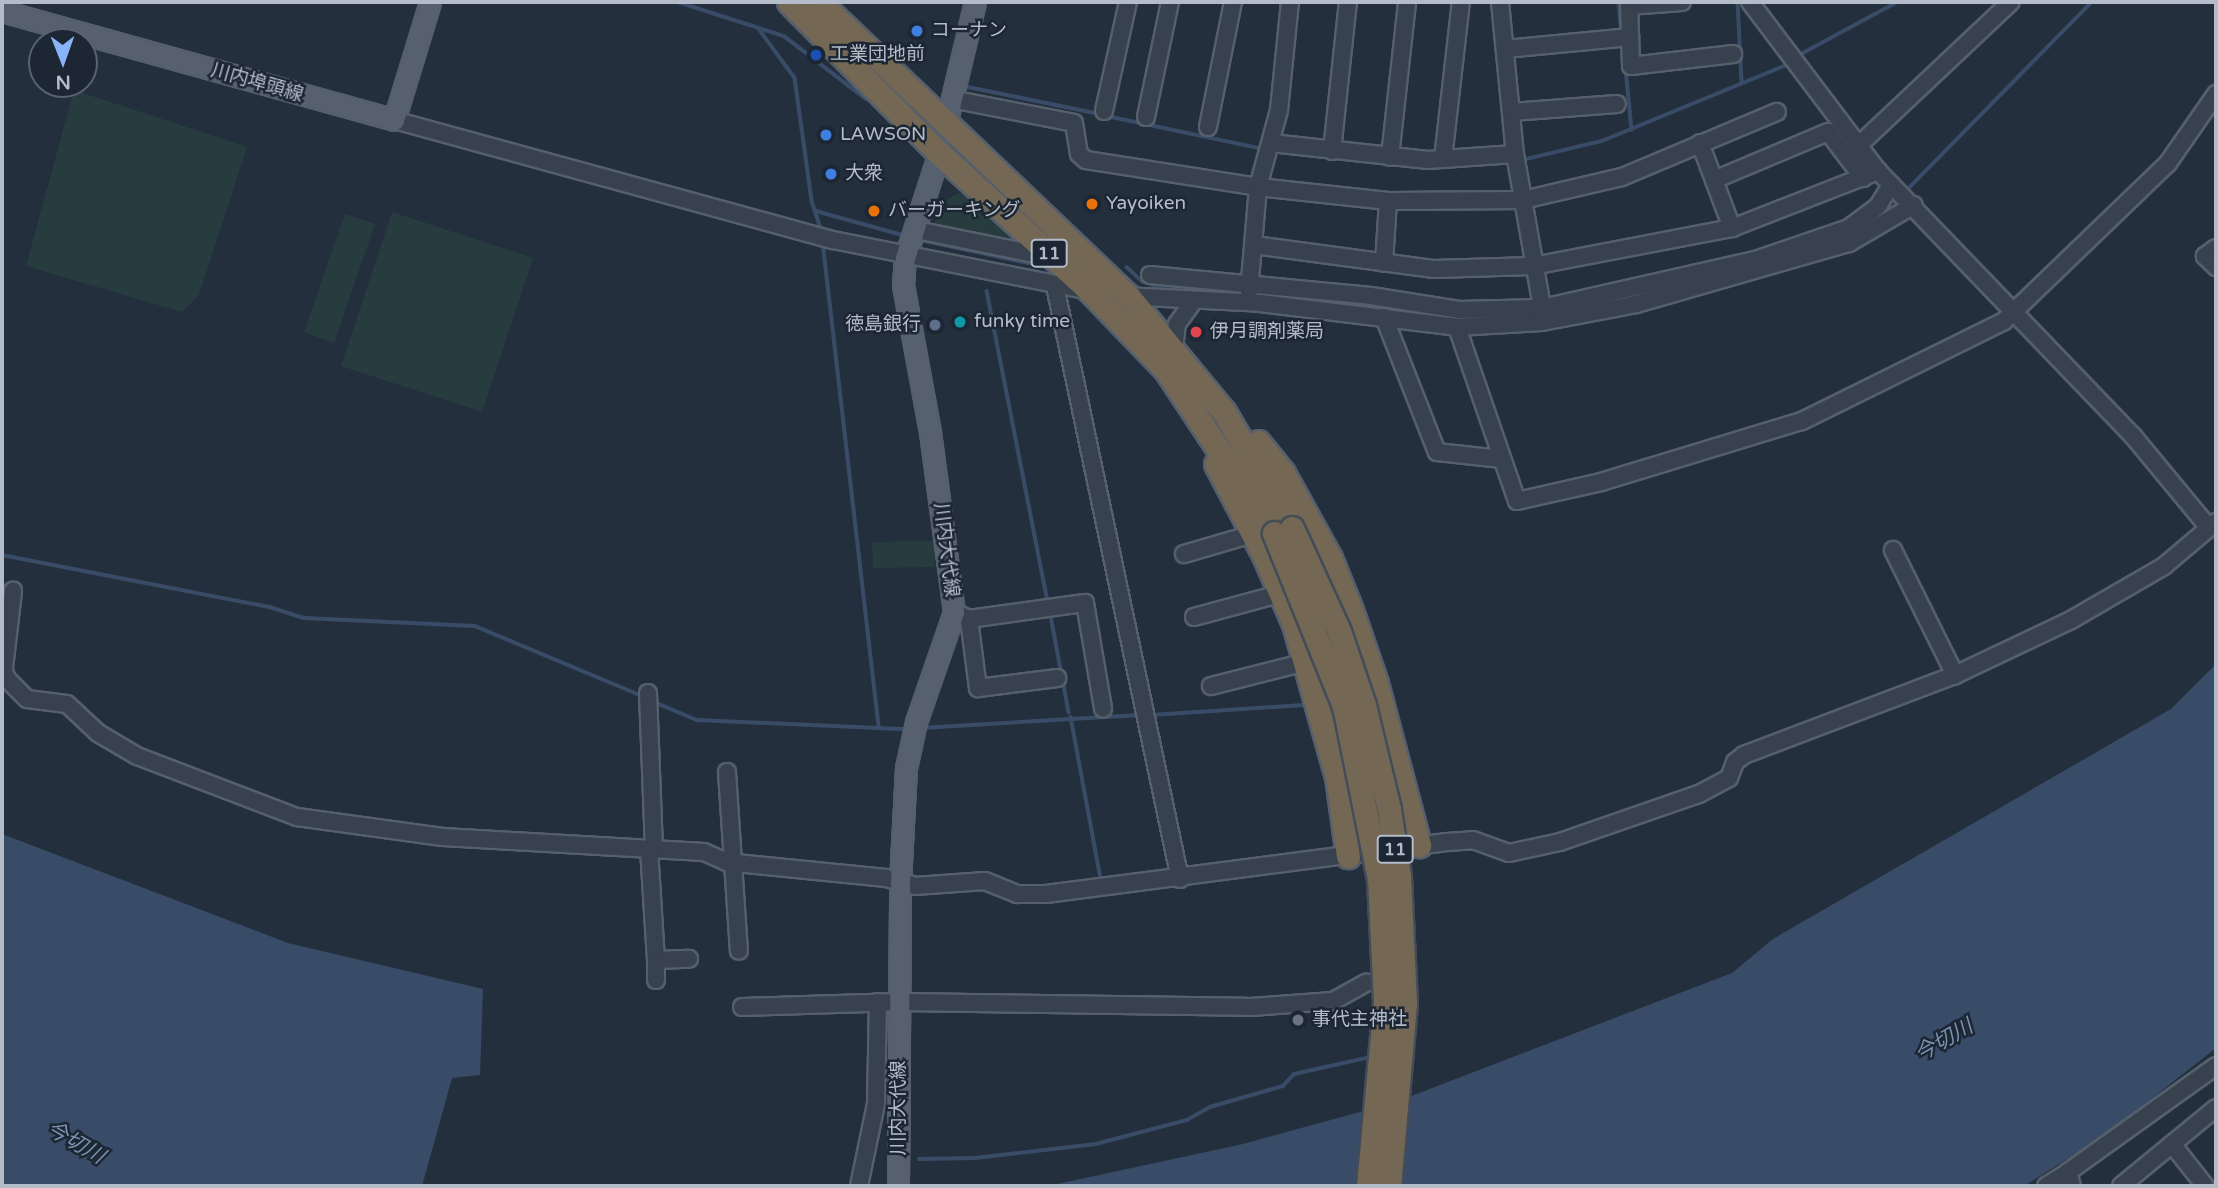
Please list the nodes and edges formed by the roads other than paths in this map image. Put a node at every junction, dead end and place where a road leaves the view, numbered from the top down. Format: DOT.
graph roads {
  1 [pos="430,2"];
  2 [pos="789,2"];
  3 [pos="820,2"];
  4 [pos="975,2"];
  5 [pos="1128,2"];
  6 [pos="1170,2"];
  7 [pos="1233,2"];
  8 [pos="1290,2"];
  9 [pos="1348,2"];
  10 [pos="1407,2"];
  11 [pos="1461,2"];
  12 [pos="1500,2"];
  13 [pos="1682,2"];
  14 [pos="1750,2"];
  15 [pos="2011,2"];
  16 [pos="1629,4"];
  17 [pos="2,11"];
  18 [pos="1630,37"];
  19 [pos="1505,49"];
  20 [pos="1733,54"];
  21 [pos="2216,94"];
  22 [pos="951,99"];
  23 [pos="1617,104"];
  24 [pos="1104,111"];
  25 [pos="1512,112"];
  26 [pos="1777,112"];
  27 [pos="1146,117"];
  28 [pos="394,120"];
  29 [pos="945,123"];
  30 [pos="1208,127"];
  31 [pos="1700,143"];
  32 [pos="1858,146"];
  33 [pos="1269,147"];
  34 [pos="1332,151"];
  35 [pos="939,153"];
  36 [pos="1390,157"];
  37 [pos="1443,159"];
  38 [pos="1516,159"];
  39 [pos="1870,175"];
  40 [pos="1714,180"];
  41 [pos="1258,187"];
  42 [pos="1903,195"];
  43 [pos="1523,200"];
  44 [pos="1388,201"];
  45 [pos="1732,228"];
  46 [pos="1855,232"];
  47 [pos="914,240"];
  48 [pos="1254,245"];
  49 [pos="2216,248"];
  50 [pos="1034,254"];
  51 [pos="1384,263"];
  52 [pos="1533,266"];
  53 [pos="2216,267"];
  54 [pos="1150,275"];
  55 [pos="1055,286"];
  56 [pos="1090,291"];
  57 [pos="1249,293"];
  58 [pos="1128,296"];
  59 [pos="1194,302"];
  60 [pos="2013,312"];
  61 [pos="1543,314"];
  62 [pos="1384,317"];
  63 [pos="1457,327"];
  64 [pos="1174,348"];
  65 [pos="1224,412"];
  66 [pos="1500,459"];
  67 [pos="2213,525"];
  68 [pos="1273,532"];
  69 [pos="1893,550"];
  70 [pos="1184,554"];
  71 [pos="12,591"];
  72 [pos="1283,593"];
  73 [pos="961,616"];
  74 [pos="1194,617"];
  75 [pos="1306,662"];
  76 [pos="3,667"];
  77 [pos="1955,675"];
  78 [pos="1057,678"];
  79 [pos="1211,686"];
  80 [pos="648,699"];
  81 [pos="1103,708"];
  82 [pos="727,772"];
  83 [pos="1403,780"];
  84 [pos="1340,793"];
  85 [pos="1419,845"];
  86 [pos="652,849"];
  87 [pos="1348,856"];
  88 [pos="734,863"];
  89 [pos="1180,879"];
  90 [pos="900,882"];
  91 [pos="739,951"];
  92 [pos="689,959"];
  93 [pos="656,960"];
  94 [pos="656,980"];
  95 [pos="1366,983"];
  96 [pos="878,1002"];
  97 [pos="900,1002"];
  98 [pos="742,1007"];
  99 [pos="2216,1066"];
  100 [pos="2216,1108"];
  101 [pos="2172,1144"];
  102 [pos="2070,1179"];
  103 [pos="859,1186"];
  104 [pos="898,1186"];
  105 [pos="1368,1186"];
  106 [pos="1389,1186"];
  107 [pos="2046,1186"];
  108 [pos="2122,1186"];
  109 [pos="2205,1186"];
  1 -- 28 [label="main road"];
  2 -- 35 [label="highway, 11"];
  3 -- 29 [label="highway, 11"];
  4 -- 22 [label="main road, 川内大代線"];
  5 -- 24 [label="street"];
  6 -- 27 [label="street"];
  7 -- 30 [label="street"];
  8 -- 33 [label="street"];
  9 -- 34 [label="street"];
  10 -- 36 [label="street"];
  11 -- 37 [label="street"];
  12 -- 19 [label="street"];
  13 -- 16 [label="street"];
  14 -- 32 [label="street"];
  15 -- 32 [label="street"];
  16 -- 18 [label="street"];
  17 -- 28 [label="main road, 川内埠頭線"];
  18 -- 19 [label="street"];
  18 -- 20 [label="street"];
  19 -- 25 [label="street"];
  21 -- 60 [label="street"];
  22 -- 29 [label="main road, 川内大代線"];
  22 -- 41 [label="street"];
  23 -- 25 [label="street"];
  25 -- 38 [label="street"];
  26 -- 31 [label="street"];
  28 -- 47 [label="street"];
  29 -- 35 [label="main road, 川内大代線"];
  29 -- 58 [label="highway, 11"];
  31 -- 40 [label="street"];
  31 -- 43 [label="street"];
  32 -- 39 [label="street"];
  33 -- 34 [label="street"];
  33 -- 41 [label="street"];
  34 -- 36 [label="street"];
  35 -- 47 [label="main road, 川内大代線"];
  35 -- 56 [label="highway, 11"];
  36 -- 37 [label="street"];
  37 -- 38 [label="street"];
  38 -- 43 [label="street"];
  39 -- 40 [label="street"];
  39 -- 42 [label="street"];
  39 -- 45 [label="street"];
  40 -- 45 [label="street"];
  41 -- 44 [label="street"];
  41 -- 48 [label="street"];
  42 -- 46 [label="street"];
  42 -- 46 [label="street"];
  42 -- 60 [label="street"];
  43 -- 44 [label="street"];
  43 -- 52 [label="street"];
  44 -- 51 [label="street"];
  45 -- 52 [label="street"];
  46 -- 61 [label="street"];
  47 -- 50 [label="street"];
  47 -- 55 [label="street"];
  47 -- 73 [label="main road, 川内大代線"];
  48 -- 51 [label="street"];
  48 -- 57 [label="street"];
  49 -- 53 [label="street"];
  51 -- 52 [label="street"];
  52 -- 61 [label="street"];
  54 -- 57 [label="street"];
  55 -- 56 [label="street"];
  55 -- 89 [label="street"];
  56 -- 58 [label="street"];
  56 -- 68 [label="highway, 11"];
  57 -- 59 [label="street"];
  57 -- 61 [label="street"];
  57 -- 62 [label="street"];
  58 -- 59 [label="street"];
  58 -- 64 [label="highway, 11"];
  59 -- 64 [label="street"];
  60 -- 66 [label="street"];
  60 -- 67 [label="street"];
  61 -- 63 [label="street"];
  62 -- 63 [label="street"];
  62 -- 66 [label="street"];
  63 -- 66 [label="street"];
  64 -- 65 [label="highway, 11"];
  65 -- 68 [label="highway, 11"];
  65 -- 83 [label="highway, 11"];
  67 -- 77 [label="street"];
  68 -- 70 [label="street"];
  68 -- 72 [label="highway, 11"];
  68 -- 105 [label="highway, 11, bridge"];
  68 -- 106 [label="highway, 11, bridge"];
  69 -- 77 [label="street"];
  71 -- 76 [label="street"];
  72 -- 74 [label="street"];
  72 -- 75 [label="highway, 11"];
  73 -- 78 [label="street"];
  73 -- 81 [label="street"];
  73 -- 90 [label="main road, 川内大代線"];
  75 -- 79 [label="street"];
  75 -- 84 [label="highway, 11"];
  76 -- 86 [label="street"];
  77 -- 85 [label="street"];
  80 -- 86 [label="street"];
  82 -- 88 [label="street"];
  83 -- 84 [label="street"];
  83 -- 85 [label="highway, 11"];
  84 -- 87 [label="highway, 11"];
  85 -- 87 [label="street"];
  86 -- 88 [label="street"];
  86 -- 93 [label="street"];
  87 -- 89 [label="street"];
  88 -- 90 [label="street"];
  88 -- 91 [label="street"];
  89 -- 90 [label="street"];
  90 -- 97 [label="main road, 川内大代線"];
  92 -- 93 [label="street"];
  93 -- 94 [label="street"];
  95 -- 97 [label="street"];
  96 -- 97 [label="street"];
  96 -- 98 [label="street"];
  96 -- 103 [label="street"];
  97 -- 104 [label="main road, 川内大代線"];
  99 -- 102 [label="street"];
  100 -- 101 [label="street"];
  101 -- 108 [label="street"];
  101 -- 109 [label="street"];
  102 -- 107 [label="street"];
}
